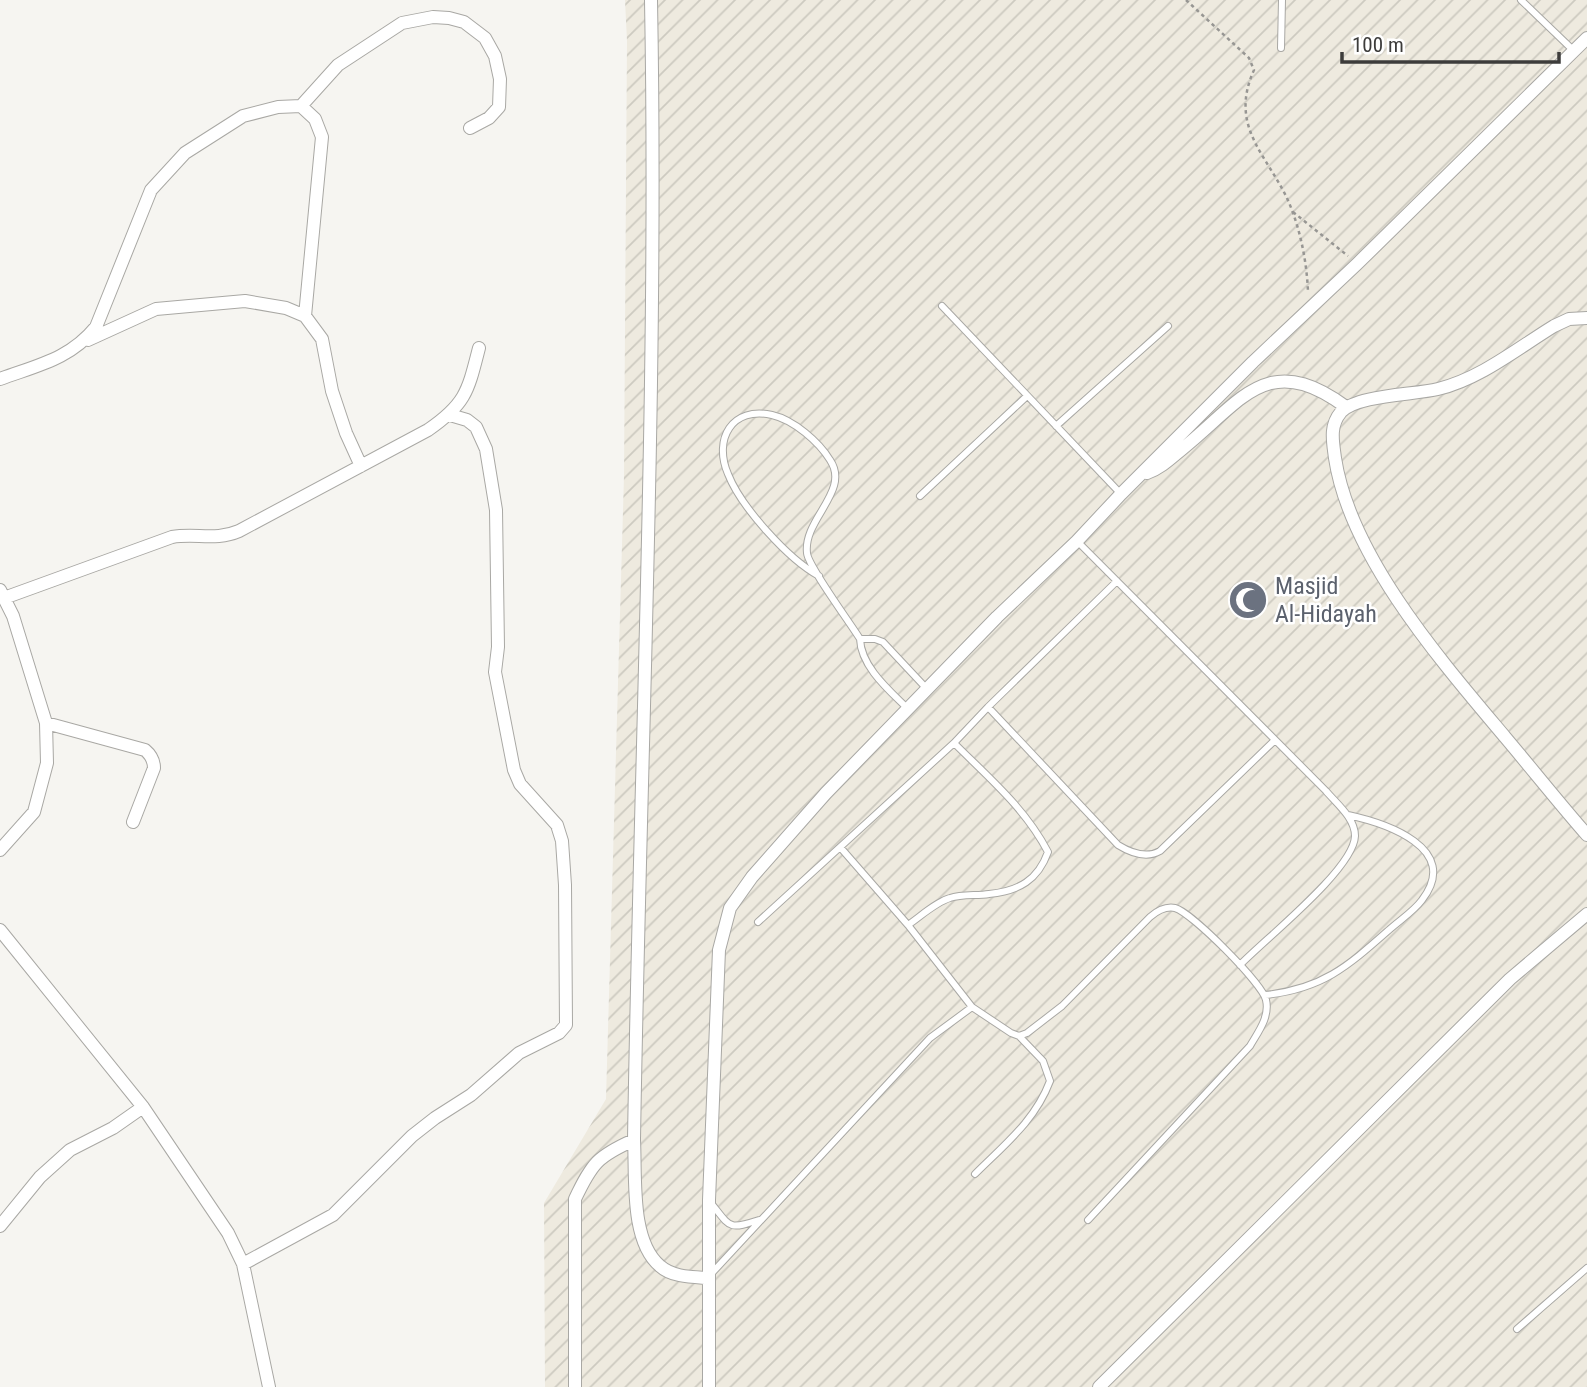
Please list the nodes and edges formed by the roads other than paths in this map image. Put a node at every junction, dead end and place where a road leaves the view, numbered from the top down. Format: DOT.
graph roads {
  1 [pos="650,0"];
  2 [pos="1282,0"];
  3 [pos="1521,0"];
  4 [pos="1587,38"];
  5 [pos="1281,48"];
  6 [pos="1573,51"];
  7 [pos="301,106"];
  8 [pos="470,128"];
  9 [pos="942,306"];
  10 [pos="305,316"];
  11 [pos="1587,318"];
  12 [pos="1168,326"];
  13 [pos="85,341"];
  14 [pos="479,348"];
  15 [pos="0,379"];
  16 [pos="1027,396"];
  17 [pos="1346,407"];
  18 [pos="450,415"];
  19 [pos="1056,426"];
  20 [pos="361,466"];
  21 [pos="1141,474"];
  22 [pos="1121,494"];
  23 [pos="920,496"];
  24 [pos="1077,541"];
  25 [pos="819,576"];
  26 [pos="1117,581"];
  27 [pos="2,594"];
  28 [pos="860,639"];
  29 [pos="927,690"];
  30 [pos="988,707"];
  31 [pos="908,709"];
  32 [pos="46,723"];
  33 [pos="1274,741"];
  34 [pos="954,743"];
  35 [pos="1348,815"];
  36 [pos="133,822"];
  37 [pos="1587,835"];
  38 [pos="840,847"];
  39 [pos="0,850"];
  40 [pos="1587,914"];
  41 [pos="758,922"];
  42 [pos="908,925"];
  43 [pos="0,930"];
  44 [pos="1240,965"];
  45 [pos="1265,995"];
  46 [pos="972,1007"];
  47 [pos="1018,1036"];
  48 [pos="143,1107"];
  49 [pos="635,1140"];
  50 [pos="975,1174"];
  51 [pos="709,1200"];
  52 [pos="761,1219"];
  53 [pos="1087,1220"];
  54 [pos="0,1226"];
  55 [pos="243,1264"];
  56 [pos="1587,1268"];
  57 [pos="708,1278"];
  58 [pos="1517,1329"];
  59 [pos="269,1387"];
  60 [pos="575,1387"];
  61 [pos="709,1387"];
  62 [pos="1099,1387"];
  1 -- 49 [label="street"];
  2 -- 5 [label="lane"];
  3 -- 6 [label="lane"];
  4 -- 6 [label="street"];
  6 -- 21 [label="street"];
  7 -- 8 [label="street"];
  7 -- 10 [label="street"];
  7 -- 13 [label="street"];
  9 -- 16 [label="lane"];
  10 -- 13 [label="street"];
  10 -- 20 [label="street"];
  11 -- 17 [label="street"];
  12 -- 19 [label="lane"];
  13 -- 15 [label="street"];
  14 -- 18 [label="street"];
  16 -- 19 [label="lane"];
  16 -- 23 [label="lane"];
  17 -- 21 [label="street"];
  17 -- 37 [label="street"];
  18 -- 20 [label="street"];
  18 -- 55 [label="street"];
  19 -- 22 [label="lane"];
  20 -- 27 [label="street"];
  21 -- 22 [label="street"];
  22 -- 24 [label="street"];
  24 -- 26 [label="lane"];
  24 -- 29 [label="street"];
  25 -- 25 [label="lane"];
  25 -- 28 [label="lane"];
  26 -- 30 [label="lane"];
  26 -- 33 [label="lane"];
  27 -- 32 [label="street"];
  28 -- 29 [label="lane"];
  28 -- 31 [label="lane"];
  29 -- 31 [label="street"];
  30 -- 33 [label="lane"];
  30 -- 34 [label="lane"];
  31 -- 51 [label="street"];
  32 -- 36 [label="street"];
  32 -- 39 [label="street"];
  33 -- 35 [label="lane"];
  34 -- 38 [label="lane"];
  34 -- 42 [label="lane"];
  35 -- 44 [label="lane"];
  35 -- 45 [label="lane"];
  38 -- 41 [label="lane"];
  38 -- 42 [label="lane"];
  40 -- 62 [label="street"];
  42 -- 46 [label="lane"];
  43 -- 48 [label="street"];
  44 -- 45 [label="lane"];
  44 -- 47 [label="lane"];
  45 -- 53 [label="lane"];
  46 -- 47 [label="lane"];
  46 -- 52 [label="lane"];
  47 -- 50 [label="lane"];
  48 -- 54 [label="street"];
  48 -- 55 [label="street"];
  49 -- 57 [label="street"];
  49 -- 60 [label="street"];
  51 -- 52 [label="lane"];
  51 -- 57 [label="street"];
  52 -- 57 [label="lane"];
  55 -- 59 [label="street"];
  56 -- 58 [label="lane"];
  57 -- 61 [label="street"];
}
